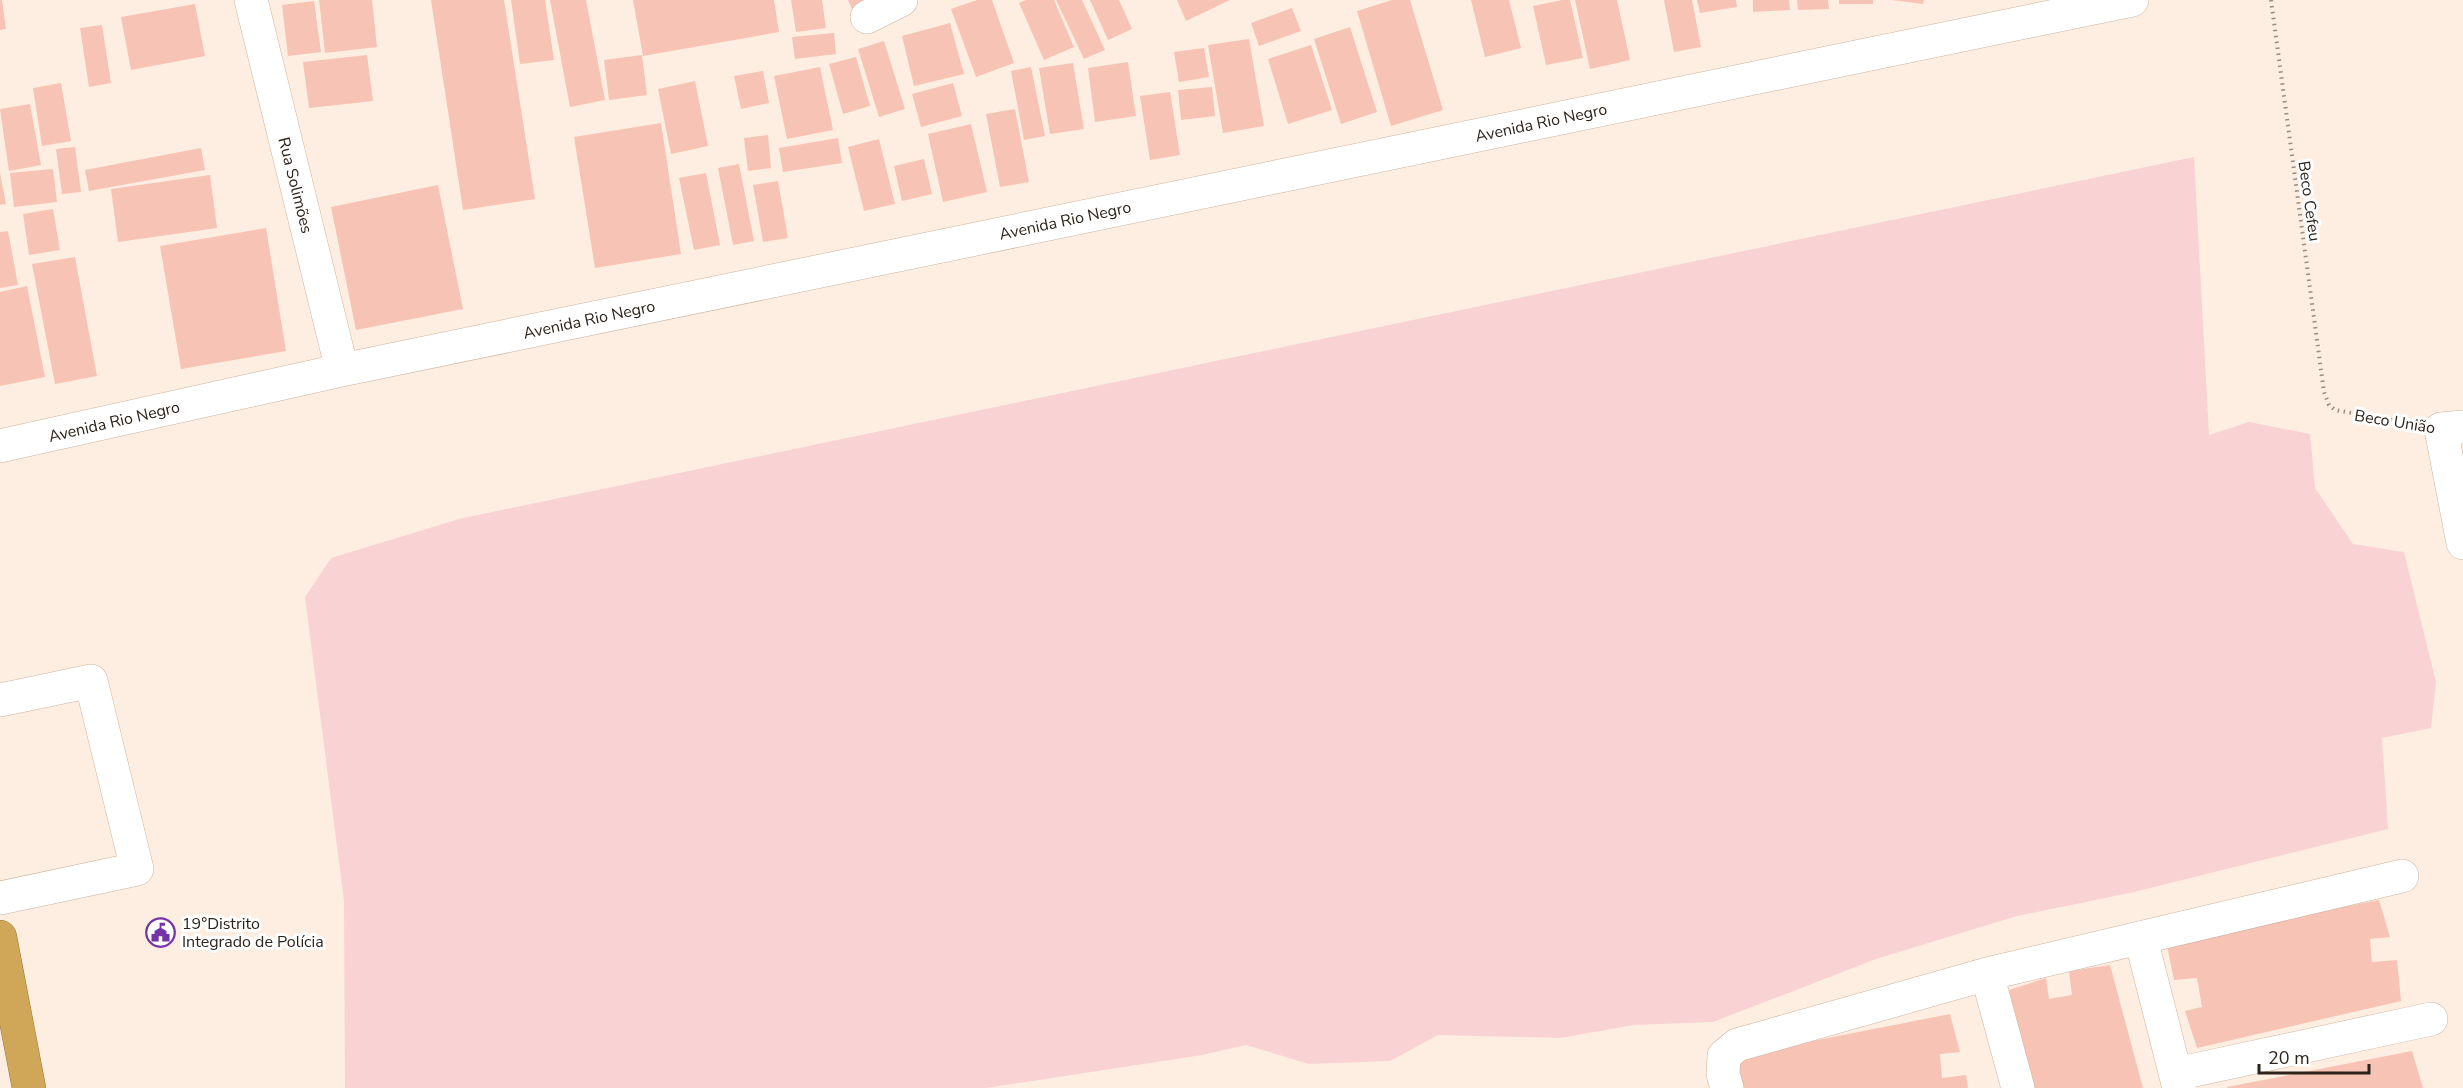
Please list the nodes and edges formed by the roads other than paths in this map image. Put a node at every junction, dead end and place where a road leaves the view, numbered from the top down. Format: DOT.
graph roads {
  1 [pos="251,0"];
  2 [pos="901,0"];
  3 [pos="2119,1"];
  4 [pos="867,17"];
  5 [pos="342,370"];
  6 [pos="2452,428"];
  7 [pos="0,447"];
  8 [pos="2463,543"];
  9 [pos="0,700"];
  10 [pos="2402,876"];
  11 [pos="0,898"];
  12 [pos="0,937"];
  13 [pos="2141,939"];
  14 [pos="1988,974"];
  15 [pos="2431,1019"];
  16 [pos="2178,1081"];
  17 [pos="29,1088"];
  18 [pos="1727,1088"];
  19 [pos="2018,1088"];
  1 -- 5 [label="street, Rua Solimões"];
  2 -- 4 [label="street"];
  3 -- 5 [label="street, Avenida Rio Negro"];
  5 -- 7 [label="street, Avenida Rio Negro"];
  6 -- 8 [label="street"];
  9 -- 11 [label="street"];
  10 -- 13 [label="street"];
  12 -- 17 [label="highway"];
  13 -- 14 [label="street"];
  13 -- 16 [label="street"];
  14 -- 18 [label="street"];
  14 -- 19 [label="street"];
  15 -- 16 [label="street"];
}
